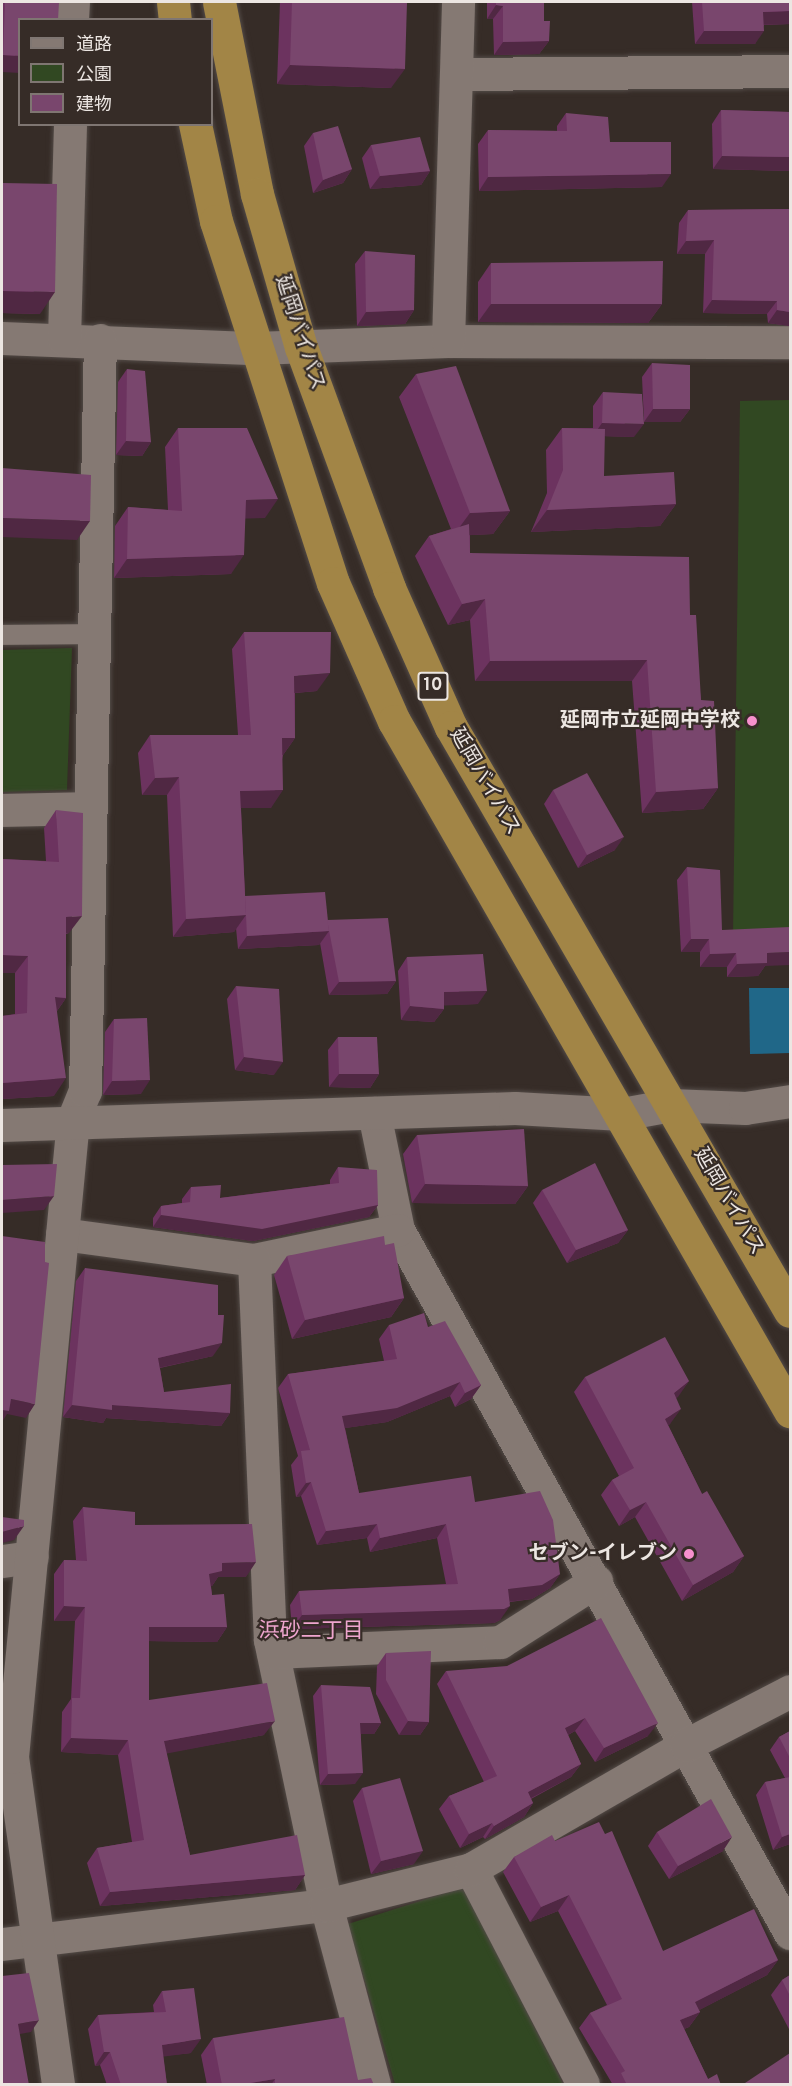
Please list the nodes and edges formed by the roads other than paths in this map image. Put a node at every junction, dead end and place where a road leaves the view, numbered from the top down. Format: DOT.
graph roads {
  1 [pos="73,2"];
  2 [pos="173,2"];
  3 [pos="219,2"];
  4 [pos="458,2"];
  5 [pos="72,18"];
  6 [pos="175,18"];
  7 [pos="790,71"];
  8 [pos="456,74"];
  9 [pos="70,126"];
  10 [pos="195,126"];
  11 [pos="2,338"];
  12 [pos="64,339"];
  13 [pos="100,340"];
  14 [pos="448,342"];
  15 [pos="790,342"];
  16 [pos="301,347"];
  17 [pos="255,348"];
  18 [pos="93,634"];
  19 [pos="2,635"];
  20 [pos="88,808"];
  21 [pos="2,810"];
  22 [pos="790,1101"];
  23 [pos="671,1105"];
  24 [pos="374,1113"];
  25 [pos="622,1114"];
  26 [pos="73,1120"];
  27 [pos="2,1125"];
  28 [pos="398,1230"];
  29 [pos="62,1234"];
  30 [pos="254,1260"];
  31 [pos="790,1311"];
  32 [pos="790,1411"];
  33 [pos="17,1559"];
  34 [pos="596,1581"];
  35 [pos="273,1652"];
  36 [pos="790,1691"];
  37 [pos="686,1745"];
  38 [pos="471,1869"];
  39 [pos="326,1905"];
  40 [pos="790,1933"];
  41 [pos="35,1941"];
  42 [pos="2,1944"];
  43 [pos="58,2085"];
  44 [pos="374,2085"];
  45 [pos="584,2085"];
  1 -- 5 [label="street"];
  2 -- 6 [label="highway"];
  3 -- 16 [label="highway, 延岡バイパス / 10"];
  4 -- 8 [label="street"];
  7 -- 8 [label="street"];
  8 -- 14 [label="street"];
  9 -- 12 [label="street"];
  10 -- 17 [label="highway, 10"];
  11 -- 12 [label="street"];
  12 -- 13 [label="street"];
  13 -- 17 [label="street"];
  13 -- 18 [label="street"];
  14 -- 15 [label="street"];
  14 -- 16 [label="street"];
  16 -- 17 [label="street"];
  16 -- 23 [label="highway, 延岡バイパス / 10"];
  17 -- 25 [label="highway, 10"];
  18 -- 19 [label="lane"];
  18 -- 20 [label="street"];
  20 -- 21 [label="street"];
  20 -- 26 [label="street"];
  22 -- 23 [label="street"];
  23 -- 25 [label="street"];
  23 -- 31 [label="highway, 延岡バイパス / 10"];
  24 -- 25 [label="street"];
  24 -- 26 [label="street"];
  24 -- 28 [label="street"];
  25 -- 32 [label="highway, 10"];
  26 -- 27 [label="street"];
  26 -- 29 [label="street"];
  28 -- 30 [label="street"];
  28 -- 34 [label="street"];
  29 -- 30 [label="street"];
  29 -- 33 [label="street"];
  30 -- 35 [label="street"];
  33 -- 41 [label="street"];
  34 -- 35 [label="street"];
  34 -- 37 [label="street"];
  35 -- 39 [label="street"];
  36 -- 37 [label="street"];
  37 -- 38 [label="street"];
  37 -- 40 [label="street"];
  38 -- 39 [label="street"];
  38 -- 45 [label="street"];
  39 -- 41 [label="street"];
  39 -- 44 [label="street"];
  41 -- 42 [label="street"];
  41 -- 43 [label="street"];
}
